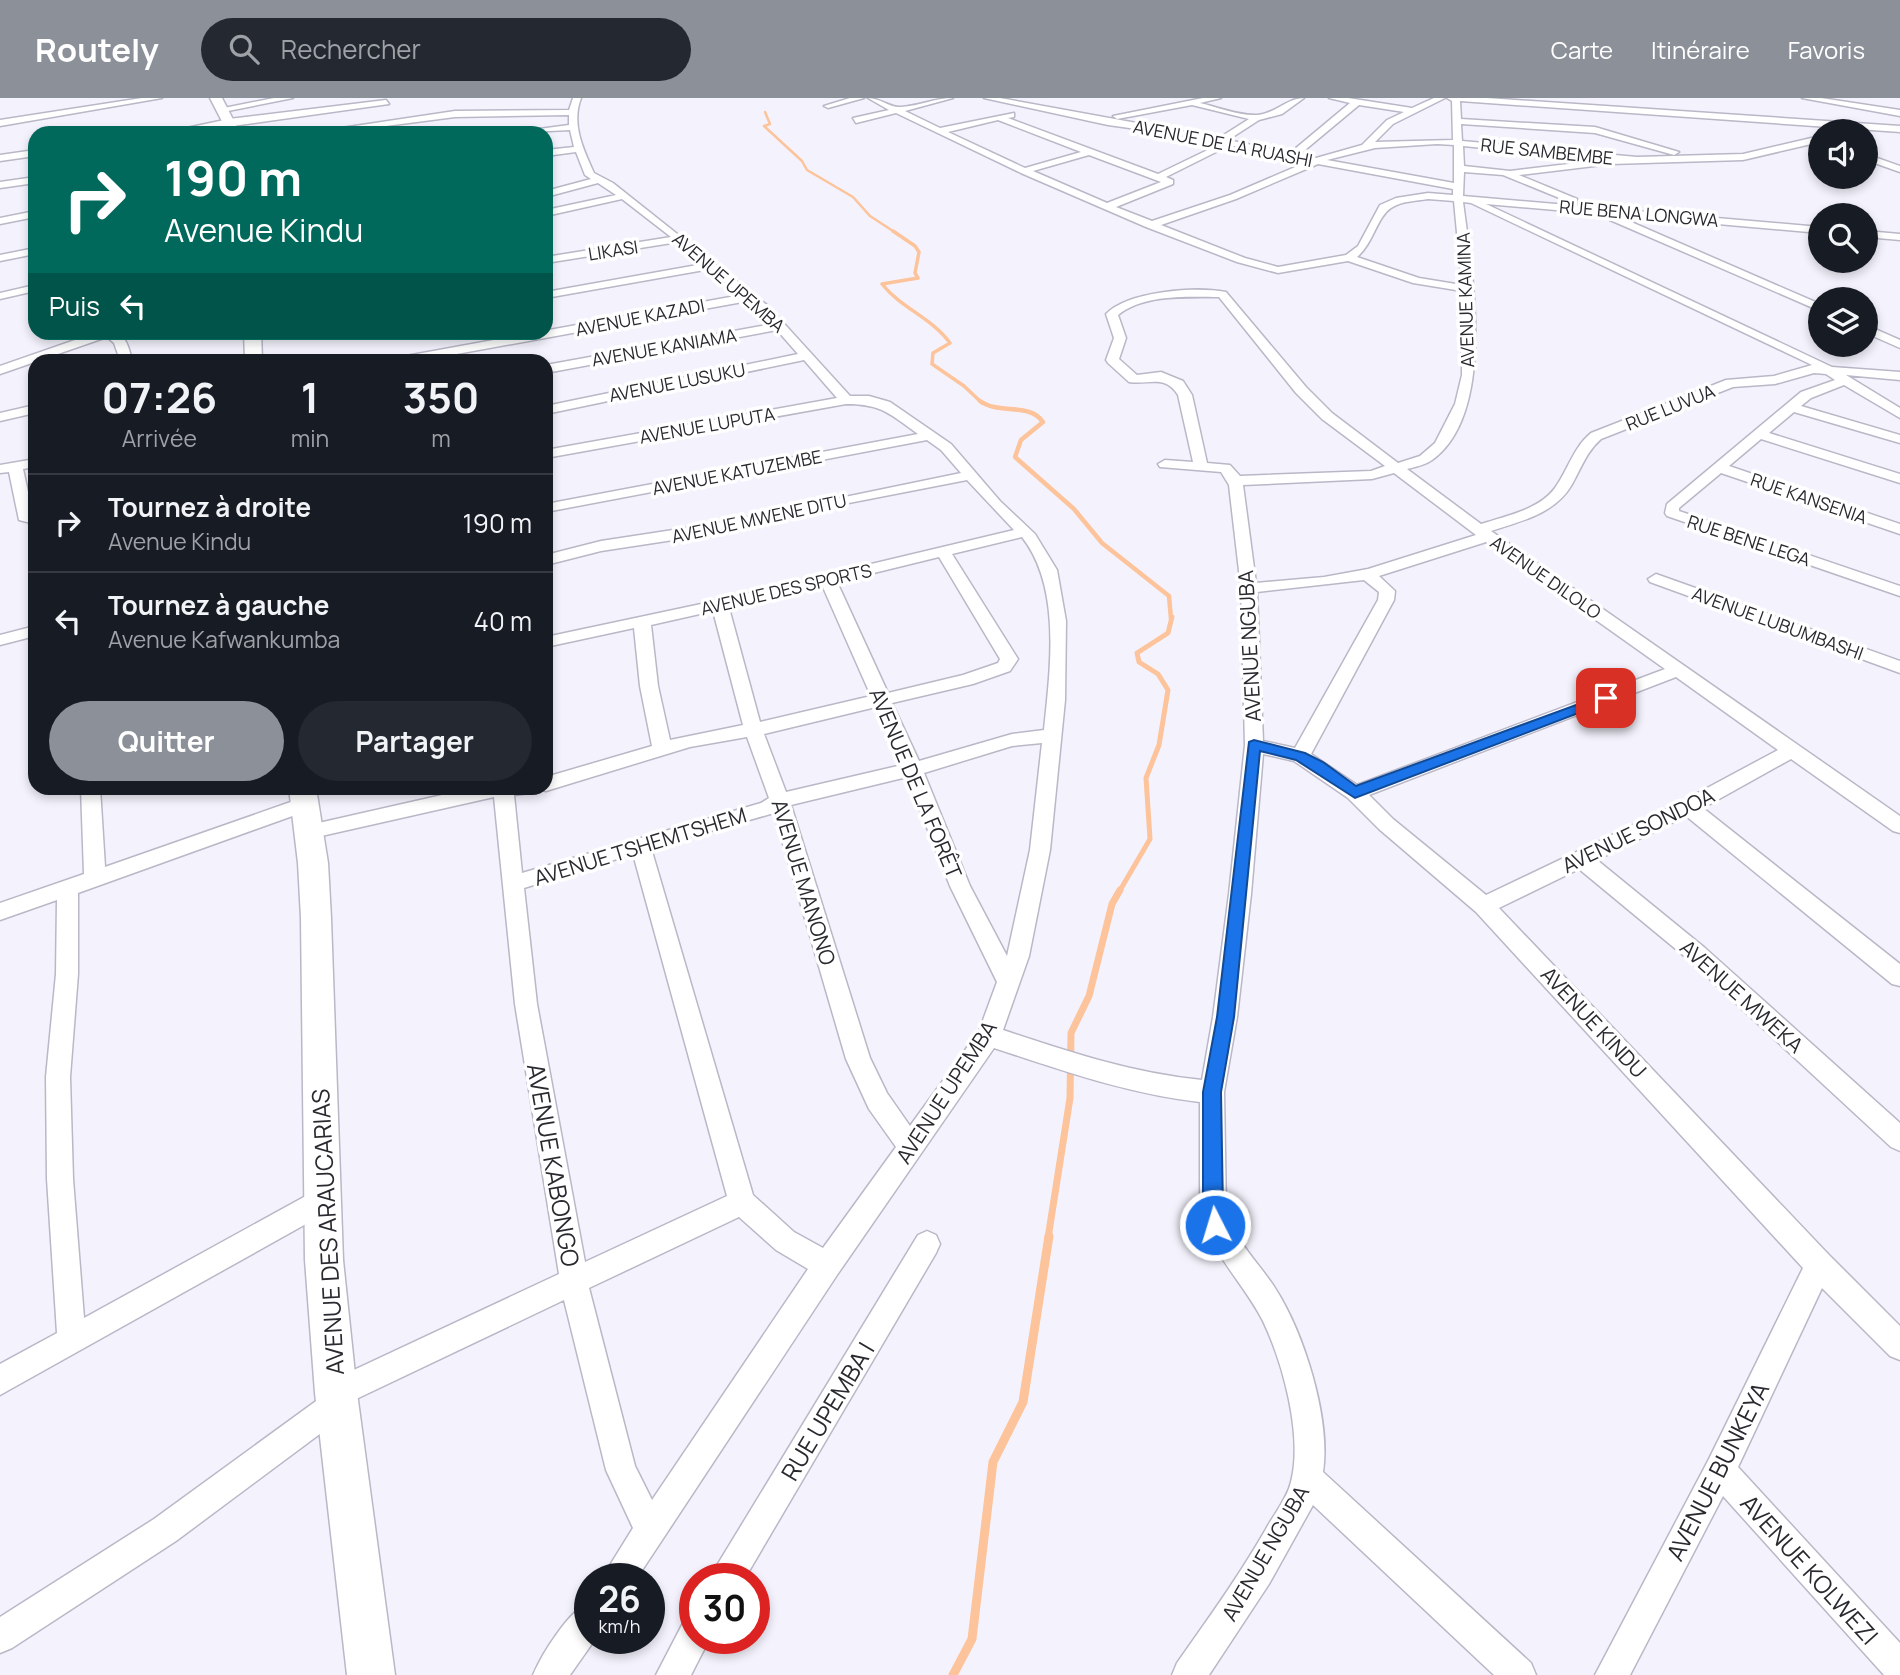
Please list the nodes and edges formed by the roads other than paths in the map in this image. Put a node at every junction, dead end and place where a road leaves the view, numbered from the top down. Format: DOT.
graph roads {
  1 [pos="121,98"];
  2 [pos="158,98"];
  3 [pos="289,98"];
  4 [pos="375,98"];
  5 [pos="577,98"];
  6 [pos="860,98"];
  7 [pos="872,98"];
  8 [pos="949,98"];
  9 [pos="988,98"];
  10 [pos="1169,98"];
  11 [pos="1217,98"];
  12 [pos="1300,98"];
  13 [pos="1333,98"];
  14 [pos="1441,98"];
  15 [pos="1454,98"];
  16 [pos="1806,98"];
  17 [pos="1045,99"];
  18 [pos="1357,102"];
  19 [pos="219,103"];
  20 [pos="110,104"];
  21 [pos="1191,104"];
  22 [pos="828,106"];
  23 [pos="1033,107"];
  24 [pos="419,109"];
  25 [pos="73,110"];
  26 [pos="898,111"];
  27 [pos="1413,111"];
  28 [pos="571,112"];
  29 [pos="1900,113"];
  30 [pos="455,114"];
  31 [pos="1000,118"];
  32 [pos="1256,118"];
  33 [pos="856,120"];
  34 [pos="1098,120"];
  35 [pos="1457,121"];
  36 [pos="0,123"];
  37 [pos="1808,125"];
  38 [pos="65,126"];
  39 [pos="230,126"];
  40 [pos="238,126"];
  41 [pos="365,126"];
  42 [pos="574,127"];
  43 [pos="553,129"];
  44 [pos="1900,129"];
  45 [pos="1878,130"];
  46 [pos="939,131"];
  47 [pos="1878,132"];
  48 [pos="1900,138"];
  49 [pos="1224,142"];
  50 [pos="1459,143"];
  51 [pos="1808,143"];
  52 [pos="1365,147"];
  53 [pos="580,149"];
  54 [pos="553,152"];
  55 [pos="1089,152"];
  56 [pos="28,154"];
  57 [pos="1292,156"];
  58 [pos="0,158"];
  59 [pos="1703,159"];
  60 [pos="1636,160"];
  61 [pos="1317,161"];
  62 [pos="1878,161"];
  63 [pos="1459,169"];
  64 [pos="1900,169"];
  65 [pos="1024,171"];
  66 [pos="1505,172"];
  67 [pos="1159,177"];
  68 [pos="598,180"];
  69 [pos="28,181"];
  70 [pos="0,186"];
  71 [pos="553,192"];
  72 [pos="1460,194"];
  73 [pos="624,196"];
  74 [pos="1107,207"];
  75 [pos="1596,210"];
  76 [pos="553,211"];
  77 [pos="28,215"];
  78 [pos="0,221"];
  79 [pos="1150,225"];
  80 [pos="1808,229"];
  81 [pos="1878,235"];
  82 [pos="1900,237"];
  83 [pos="680,239"];
  84 [pos="28,252"];
  85 [pos="0,258"];
  86 [pos="1349,258"];
  87 [pos="553,259"];
  88 [pos="1241,260"];
  89 [pos="709,265"];
  90 [pos="1235,271"];
  91 [pos="1468,289"];
  92 [pos="28,290"];
  93 [pos="553,294"];
  94 [pos="0,296"];
  95 [pos="749,297"];
  96 [pos="1808,303"];
  97 [pos="781,326"];
  98 [pos="1900,327"];
  99 [pos="1878,328"];
  100 [pos="553,333"];
  101 [pos="1878,334"];
  102 [pos="89,340"];
  103 [pos="515,340"];
  104 [pos="1900,344"];
  105 [pos="48,354"];
  106 [pos="439,354"];
  107 [pos="808,356"];
  108 [pos="28,361"];
  109 [pos="553,368"];
  110 [pos="1829,368"];
  111 [pos="0,370"];
  112 [pos="1900,376"];
  113 [pos="1847,380"];
  114 [pos="858,400"];
  115 [pos="1791,407"];
  116 [pos="553,409"];
  117 [pos="28,411"];
  118 [pos="1900,414"];
  119 [pos="0,417"];
  120 [pos="1758,434"];
  121 [pos="927,436"];
  122 [pos="1900,439"];
  123 [pos="553,453"];
  124 [pos="28,464"];
  125 [pos="1165,464"];
  126 [pos="1201,466"];
  127 [pos="1718,467"];
  128 [pos="8,468"];
  129 [pos="1396,470"];
  130 [pos="972,475"];
  131 [pos="1900,479"];
  132 [pos="1235,481"];
  133 [pos="553,507"];
  134 [pos="28,518"];
  135 [pos="1900,529"];
  136 [pos="1025,532"];
  137 [pos="1484,533"];
  138 [pos="943,552"];
  139 [pos="553,558"];
  140 [pos="1367,574"];
  141 [pos="1656,579"];
  142 [pos="828,580"];
  143 [pos="1249,588"];
  144 [pos="1900,591"];
  145 [pos="720,605"];
  146 [pos="642,622"];
  147 [pos="28,633"];
  148 [pos="0,640"];
  149 [pos="553,641"];
  150 [pos="1900,667"];
  151 [pos="1679,670"];
  152 [pos="880,700"];
  153 [pos="753,730"];
  154 [pos="1051,736"];
  155 [pos="1254,745"];
  156 [pos="662,749"];
  157 [pos="1791,751"];
  158 [pos="1300,756"];
  159 [pos="913,769"];
  160 [pos="553,782"];
  161 [pos="1355,793"];
  162 [pos="90,795"];
  163 [pos="434,795"];
  164 [pos="505,795"];
  165 [pos="780,801"];
  166 [pos="1688,807"];
  167 [pos="305,808"];
  168 [pos="1900,826"];
  169 [pos="640,844"];
  170 [pos="1580,858"];
  171 [pos="95,877"];
  172 [pos="512,884"];
  173 [pos="68,887"];
  174 [pos="1484,906"];
  175 [pos="0,912"];
  176 [pos="1900,977"];
  177 [pos="1009,983"];
  178 [pos="989,1036"];
  179 [pos="1212,1092"];
  180 [pos="1900,1139"];
  181 [pos="911,1148"];
  182 [pos="322,1201"];
  183 [pos="742,1202"];
  184 [pos="927,1244"];
  185 [pos="827,1265"];
  186 [pos="1819,1265"];
  187 [pos="575,1283"];
  188 [pos="72,1341"];
  189 [pos="1900,1346"];
  190 [pos="0,1380"];
  191 [pos="337,1398"];
  192 [pos="1720,1471"];
  193 [pos="1308,1479"];
  194 [pos="651,1531"];
  195 [pos="629,1563"];
  196 [pos="736,1563"];
  197 [pos="0,1636"];
  198 [pos="574,1641"];
  199 [pos="685,1654"];
  200 [pos="1900,1668"];
  201 [pos="371,1675"];
  202 [pos="550,1675"];
  203 [pos="673,1675"];
  204 [pos="1189,1675"];
  205 [pos="1519,1675"];
  206 [pos="1612,1675"];
  1 -- 20 [label="street"];
  2 -- 20 [label="street"];
  3 -- 19 [label="street"];
  4 -- 40 [label="street"];
  5 -- 28 [label="street"];
  6 -- 22 [label="street"];
  7 -- 26 [label="street"];
  8 -- 26 [label="street"];
  9 -- 23 [label="street, AVENUE DE LA RUASHI"];
  10 -- 21 [label="street"];
  11 -- 21 [label="street"];
  12 -- 32 [label="street"];
  13 -- 18 [label="street"];
  14 -- 27 [label="street"];
  15 -- 35 [label="street, AVENUE KAMINA"];
  15 -- 37 [label="street"];
  16 -- 29 [label="street"];
  17 -- 23 [label="street"];
  18 -- 27 [label="street"];
  18 -- 57 [label="street"];
  19 -- 39 [label="street"];
  20 -- 25 [label="street"];
  21 -- 32 [label="street"];
  21 -- 34 [label="street"];
  23 -- 31 [label="street"];
  23 -- 34 [label="street, AVENUE DE LA RUASHI"];
  24 -- 30 [label="street"];
  25 -- 36 [label="street"];
  25 -- 38 [label="street"];
  26 -- 33 [label="street"];
  26 -- 46 [label="street"];
  27 -- 52 [label="street"];
  28 -- 30 [label="street"];
  28 -- 42 [label="street"];
  30 -- 41 [label="street"];
  31 -- 46 [label="street"];
  31 -- 55 [label="street"];
  32 -- 49 [label="street"];
  34 -- 49 [label="street, AVENUE DE LA RUASHI"];
  35 -- 50 [label="street, AVENUE KAMINA"];
  35 -- 59 [label="street"];
  42 -- 43 [label="street"];
  42 -- 53 [label="street"];
  44 -- 45 [label="street"];
  46 -- 65 [label="street"];
  47 -- 48 [label="street"];
  49 -- 57 [label="street, AVENUE DE LA RUASHI"];
  49 -- 67 [label="street"];
  50 -- 52 [label="street, RUE SAMBEMBE"];
  50 -- 60 [label="street, RUE SAMBEMBE"];
  50 -- 63 [label="street, AVENUE KAMINA"];
  51 -- 59 [label="street"];
  52 -- 61 [label="street, RUE SAMBEMBE"];
  53 -- 54 [label="street"];
  53 -- 68 [label="street"];
  55 -- 65 [label="street"];
  55 -- 67 [label="street"];
  56 -- 58 [label="street"];
  57 -- 61 [label="street, AVENUE DE LA RUASHI"];
  59 -- 60 [label="street"];
  60 -- 66 [label="street"];
  61 -- 72 [label="street, AVENUE DE LA RUASHI"];
  61 -- 79 [label="street, RUE SAMBEMBE"];
  62 -- 64 [label="street"];
  63 -- 66 [label="street"];
  63 -- 72 [label="street, AVENUE KAMINA"];
  65 -- 74 [label="street"];
  66 -- 75 [label="street"];
  67 -- 74 [label="street"];
  68 -- 71 [label="street"];
  68 -- 73 [label="street, AVENUE UPEMBA"];
  69 -- 70 [label="street"];
  72 -- 75 [label="street, RUE BENA LONGWA"];
  72 -- 86 [label="street"];
  72 -- 91 [label="street, AVENUE KAMINA"];
  72 -- 110 [label="street"];
  73 -- 76 [label="street"];
  73 -- 83 [label="street, AVENUE UPEMBA"];
  74 -- 79 [label="street"];
  75 -- 80 [label="street, RUE BENA LONGWA"];
  75 -- 96 [label="street"];
  77 -- 78 [label="street"];
  79 -- 88 [label="street"];
  81 -- 82 [label="street"];
  83 -- 87 [label="street, LIKASI"];
  83 -- 89 [label="street, AVENUE UPEMBA"];
  84 -- 85 [label="street"];
  86 -- 88 [label="street"];
  86 -- 91 [label="street"];
  88 -- 90 [label="street"];
  89 -- 93 [label="street"];
  89 -- 95 [label="street, AVENUE UPEMBA"];
  91 -- 129 [label="street, AVENUE KAMINA"];
  92 -- 94 [label="street"];
  95 -- 97 [label="street, AVENUE UPEMBA"];
  95 -- 100 [label="street, AVENUE KAZADI"];
  97 -- 107 [label="street, AVENUE UPEMBA"];
  97 -- 109 [label="street, AVENUE KANIAMA"];
  98 -- 99 [label="street"];
  101 -- 104 [label="street"];
  102 -- 105 [label="street"];
  103 -- 106 [label="street, AVENUE KAZADI"];
  107 -- 114 [label="street, AVENUE UPEMBA"];
  107 -- 116 [label="street, AVENUE LUSUKU"];
  108 -- 111 [label="street"];
  110 -- 112 [label="street, RUE LUVUA"];
  110 -- 113 [label="street"];
  110 -- 137 [label="street, RUE LUVUA"];
  113 -- 115 [label="street, RUE BENE LEGA"];
  113 -- 118 [label="street"];
  114 -- 121 [label="street, AVENUE UPEMBA"];
  114 -- 123 [label="street, AVENUE LUPUTA"];
  115 -- 120 [label="street, RUE BENE LEGA"];
  115 -- 122 [label="street"];
  117 -- 119 [label="street"];
  120 -- 127 [label="street, RUE BENE LEGA"];
  120 -- 131 [label="street"];
  121 -- 130 [label="street, AVENUE UPEMBA"];
  121 -- 133 [label="street, AVENUE KATUZEMBE"];
  124 -- 128 [label="street"];
  125 -- 126 [label="street"];
  126 -- 129 [label="street, AVENUE DILOLO"];
  126 -- 132 [label="street"];
  127 -- 135 [label="street, RUE KANSENIA"];
  127 -- 144 [label="street, RUE BENE LEGA"];
  128 -- 134 [label="street"];
  129 -- 132 [label="street, AVENUE KAMINA"];
  129 -- 137 [label="street, AVENUE DILOLO"];
  130 -- 136 [label="street, AVENUE UPEMBA"];
  130 -- 139 [label="street, AVENUE MWENE DITU"];
  132 -- 143 [label="street, AVENUE NGUBA"];
  136 -- 138 [label="street, AVENUE DES SPORTS"];
  136 -- 154 [label="street, AVENUE UPEMBA"];
  137 -- 140 [label="street, RUE LUVUA"];
  137 -- 151 [label="street, AVENUE DILOLO"];
  138 -- 142 [label="street, AVENUE DES SPORTS"];
  138 -- 152 [label="street"];
  140 -- 143 [label="street, RUE LUVUA"];
  140 -- 158 [label="street"];
  141 -- 150 [label="street, AVENUE LUBUMBASHI"];
  142 -- 145 [label="street, AVENUE DES SPORTS"];
  142 -- 152 [label="street, AVENUE DE LA FORÊT"];
  143 -- 155 [label="street, AVENUE NGUBA"];
  145 -- 146 [label="street, AVENUE DES SPORTS"];
  145 -- 153 [label="street, AVENUE MANONO"];
  146 -- 149 [label="street, AVENUE DES SPORTS"];
  146 -- 156 [label="street"];
  147 -- 148 [label="street"];
  151 -- 157 [label="street, AVENUE DILOLO"];
  151 -- 161 [label="street"];
  152 -- 153 [label="street"];
  152 -- 159 [label="street, AVENUE DE LA FORÊT"];
  153 -- 156 [label="street"];
  153 -- 165 [label="street, AVENUE MANONO"];
  154 -- 159 [label="street, AVENUE TSHEMTSHEM"];
  154 -- 177 [label="street, AVENUE UPEMBA"];
  155 -- 158 [label="street, AVENUE KINDU"];
  155 -- 179 [label="street, AVENUE NGUBA"];
  156 -- 160 [label="street"];
  157 -- 166 [label="street, AVENUE SONDOA"];
  157 -- 168 [label="street, AVENUE DILOLO"];
  158 -- 161 [label="street, AVENUE KINDU"];
  159 -- 165 [label="street, AVENUE TSHEMTSHEM"];
  159 -- 177 [label="street, AVENUE DE LA FORÊT"];
  161 -- 174 [label="street, AVENUE KINDU"];
  162 -- 171 [label="street"];
  163 -- 167 [label="street"];
  164 -- 172 [label="street, AVENUE KABONGO"];
  165 -- 169 [label="street, AVENUE TSHEMTSHEM"];
  165 -- 181 [label="street, AVENUE MANONO"];
  166 -- 170 [label="street, AVENUE SONDOA"];
  166 -- 176 [label="street"];
  167 -- 171 [label="street"];
  167 -- 182 [label="street, AVENUE DES ARAUCARIAS"];
  169 -- 172 [label="street, AVENUE TSHEMTSHEM"];
  169 -- 183 [label="street"];
  170 -- 174 [label="street, AVENUE SONDOA"];
  170 -- 180 [label="street, AVENUE MWEKA"];
  171 -- 173 [label="street"];
  172 -- 187 [label="street, AVENUE KABONGO"];
  173 -- 175 [label="street"];
  173 -- 188 [label="street"];
  174 -- 186 [label="street, AVENUE KINDU"];
  177 -- 178 [label="street, AVENUE UPEMBA"];
  178 -- 179 [label="street"];
  178 -- 181 [label="street, AVENUE UPEMBA"];
  179 -- 193 [label="street, AVENUE NGUBA"];
  181 -- 185 [label="street, AVENUE UPEMBA"];
  182 -- 188 [label="street"];
  182 -- 191 [label="street, AVENUE DES ARAUCARIAS"];
  183 -- 185 [label="street"];
  183 -- 187 [label="street"];
  184 -- 196 [label="street, RUE UPEMBA I"];
  185 -- 194 [label="street, AVENUE UPEMBA"];
  186 -- 189 [label="street, AVENUE KINDU"];
  186 -- 192 [label="street, AVENUE BUNKEYA"];
  187 -- 191 [label="street"];
  187 -- 194 [label="street, AVENUE KABONGO"];
  188 -- 190 [label="street"];
  191 -- 197 [label="street"];
  191 -- 201 [label="street, AVENUE DES ARAUCARIAS"];
  192 -- 200 [label="street, AVENUE KOLWEZI"];
  192 -- 206 [label="street, AVENUE BUNKEYA"];
  193 -- 204 [label="street, AVENUE NGUBA"];
  193 -- 205 [label="street"];
  194 -- 195 [label="street, AVENUE UPEMBA"];
  198 -- 202 [label="street"];
  199 -- 203 [label="street"];
}
